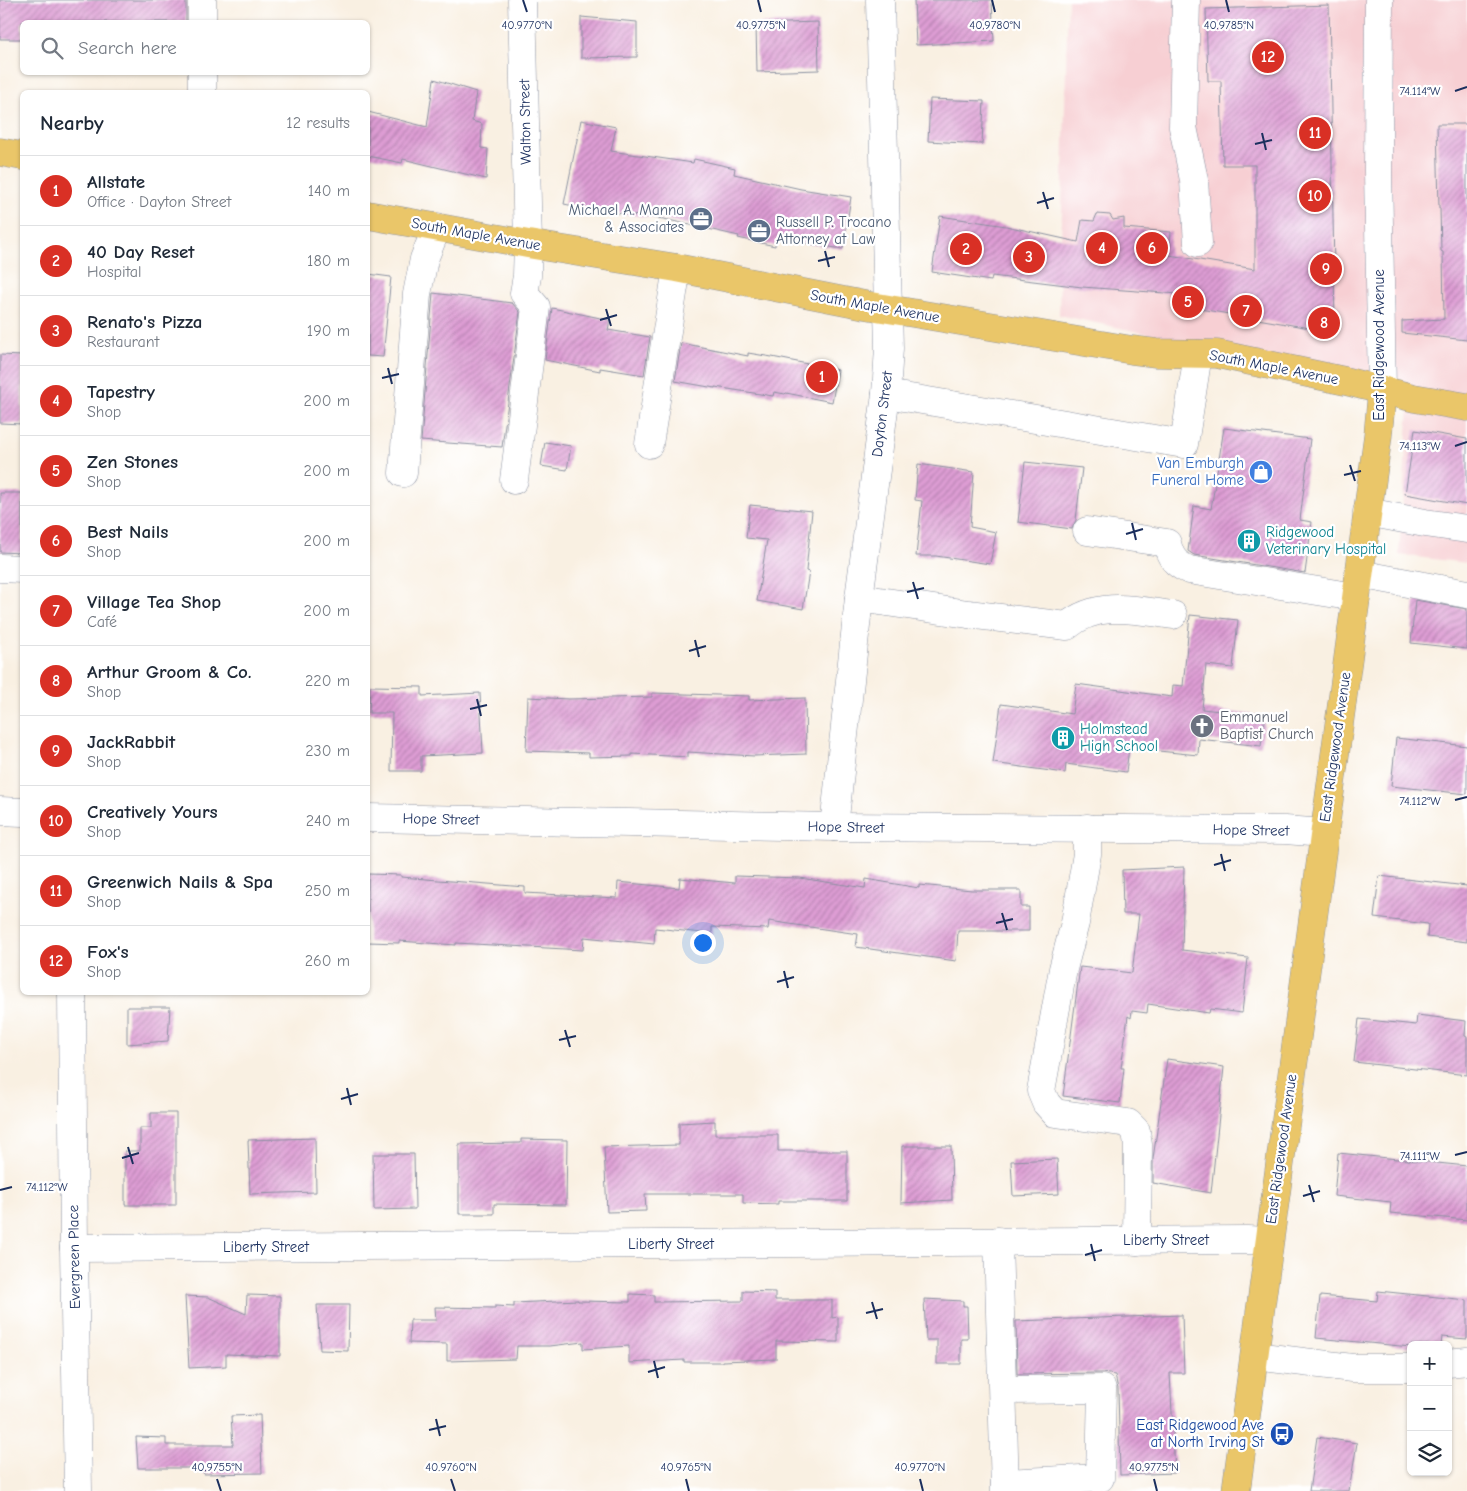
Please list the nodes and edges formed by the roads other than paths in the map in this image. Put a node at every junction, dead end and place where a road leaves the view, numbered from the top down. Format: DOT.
graph roads {
  1 [pos="202,0"];
  2 [pos="522,0"];
  3 [pos="880,0"];
  4 [pos="1186,0"];
  5 [pos="1379,0"];
  6 [pos="202,20"];
  7 [pos="202,75"];
  8 [pos="202,90"];
  9 [pos="0,152"];
  10 [pos="20,156"];
  11 [pos="370,215"];
  12 [pos="437,227"];
  13 [pos="1198,243"];
  14 [pos="528,244"];
  15 [pos="677,268"];
  16 [pos="889,309"];
  17 [pos="1198,354"];
  18 [pos="1382,391"];
  19 [pos="886,394"];
  20 [pos="1467,407"];
  21 [pos="649,444"];
  22 [pos="403,473"];
  23 [pos="514,480"];
  24 [pos="1367,512"];
  25 [pos="1467,529"];
  26 [pos="1087,531"];
  27 [pos="0,568"];
  28 [pos="20,569"];
  29 [pos="1357,586"];
  30 [pos="1467,594"];
  31 [pos="859,598"];
  32 [pos="1173,615"];
  33 [pos="0,811"];
  34 [pos="20,812"];
  35 [pos="370,818"];
  36 [pos="834,826"];
  37 [pos="1088,828"];
  38 [pos="1324,833"];
  39 [pos="72,995"];
  40 [pos="1137,1240"];
  41 [pos="998,1241"];
  42 [pos="1269,1241"];
  43 [pos="74,1248"];
  44 [pos="1255,1356"];
  45 [pos="1467,1361"];
  46 [pos="1452,1363"];
  47 [pos="1407,1368"];
  48 [pos="1003,1390"];
  49 [pos="1005,1487"];
  50 [pos="78,1491"];
  51 [pos="1236,1491"];
  1 -- 6 [label="street"];
  2 -- 14 [label="street, Walton Street"];
  3 -- 16 [label="street, Dayton Street"];
  4 -- 13 [label="street"];
  5 -- 18 [label="street, East Ridgewood Avenue"];
  7 -- 8 [label="street"];
  9 -- 10 [label="main road"];
  11 -- 12 [label="main road, South Maple Avenue"];
  12 -- 14 [label="main road, South Maple Avenue"];
  12 -- 22 [label="street"];
  14 -- 15 [label="main road, South Maple Avenue"];
  14 -- 23 [label="street, Walton Street"];
  15 -- 16 [label="main road, South Maple Avenue"];
  15 -- 21 [label="street"];
  16 -- 17 [label="main road, South Maple Avenue"];
  16 -- 19 [label="street, Dayton Street"];
  17 -- 18 [label="main road, South Maple Avenue"];
  17 -- 19 [label="street"];
  18 -- 20 [label="main road, South Maple Avenue"];
  18 -- 24 [label="main road, East Ridgewood Avenue"];
  19 -- 31 [label="street, Dayton Street"];
  24 -- 25 [label="street"];
  24 -- 29 [label="main road, East Ridgewood Avenue"];
  26 -- 29 [label="street"];
  27 -- 28 [label="street"];
  29 -- 30 [label="street"];
  29 -- 38 [label="main road, East Ridgewood Avenue"];
  31 -- 32 [label="street"];
  31 -- 36 [label="street, Dayton Street"];
  33 -- 34 [label="street"];
  35 -- 36 [label="street, Hope Street"];
  36 -- 37 [label="street, Hope Street"];
  37 -- 38 [label="street, Hope Street"];
  37 -- 40 [label="street"];
  38 -- 42 [label="main road, East Ridgewood Avenue"];
  39 -- 43 [label="street, Evergreen Place"];
  40 -- 41 [label="street, Liberty Street"];
  40 -- 42 [label="street, Liberty Street"];
  41 -- 43 [label="street, Liberty Street"];
  41 -- 48 [label="street"];
  42 -- 44 [label="main road, East Ridgewood Avenue"];
  43 -- 50 [label="street, Evergreen Place"];
  44 -- 47 [label="street"];
  44 -- 51 [label="main road, East Ridgewood Avenue"];
  45 -- 46 [label="street"];
  48 -- 49 [label="street"];
  48 -- 49 [label="street"];
}
